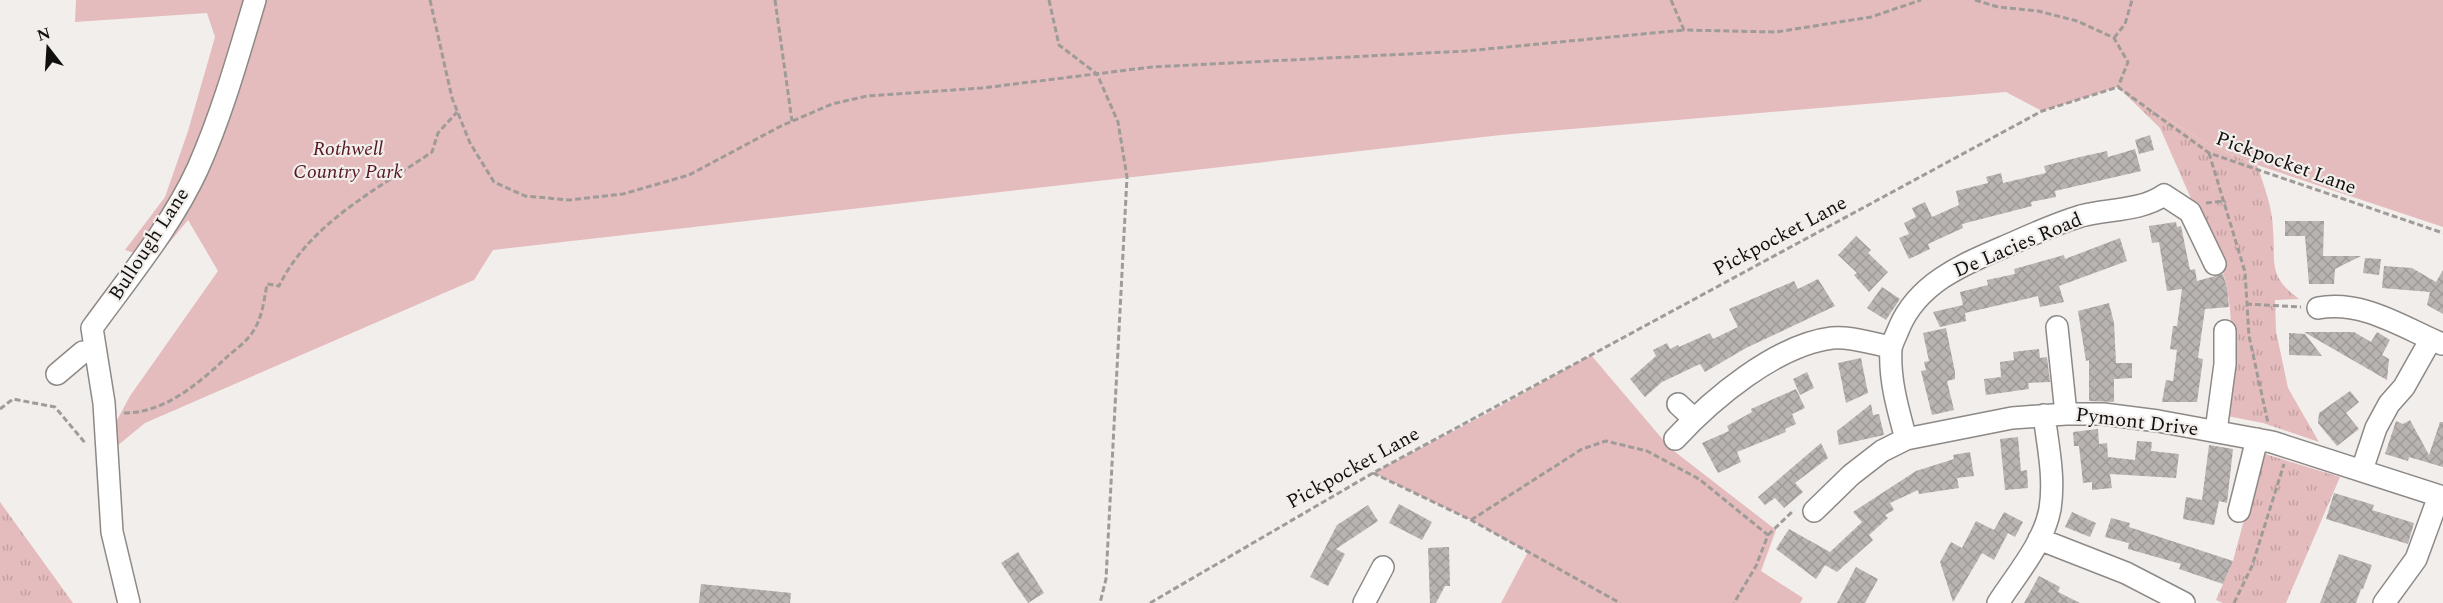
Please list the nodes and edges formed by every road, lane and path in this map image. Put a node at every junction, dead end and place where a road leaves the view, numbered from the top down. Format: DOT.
graph roads {
  1 [pos="255,0"];
  2 [pos="430,0"];
  3 [pos="776,0"];
  4 [pos="1049,0"];
  5 [pos="1671,0"];
  6 [pos="1921,0"];
  7 [pos="1975,0"];
  8 [pos="2132,0"];
  9 [pos="1684,30"];
  10 [pos="2114,38"];
  11 [pos="1097,74"];
  12 [pos="2118,87"];
  13 [pos="458,112"];
  14 [pos="792,121"];
  15 [pos="2209,153"];
  16 [pos="2443,233"];
  17 [pos="2215,264"];
  18 [pos="2246,304"];
  19 [pos="2318,308"];
  20 [pos="2058,327"];
  21 [pos="2225,331"];
  22 [pos="2437,342"];
  23 [pos="1891,347"];
  24 [pos="96,353"];
  25 [pos="57,374"];
  26 [pos="1678,404"];
  27 [pos="0,409"];
  28 [pos="105,412"];
  29 [pos="2066,414"];
  30 [pos="2044,415"];
  31 [pos="1694,419"];
  32 [pos="2216,431"];
  33 [pos="1906,439"];
  34 [pos="1675,440"];
  35 [pos="2273,443"];
  36 [pos="91,454"];
  37 [pos="2361,470"];
  38 [pos="1373,473"];
  39 [pos="2441,497"];
  40 [pos="1814,511"];
  41 [pos="2239,511"];
  42 [pos="1471,520"];
  43 [pos="1768,535"];
  44 [pos="2039,539"];
  45 [pos="1383,567"];
  46 [pos="2180,602"];
  47 [pos="129,603"];
  48 [pos="1100,603"];
  49 [pos="1150,603"];
  50 [pos="1364,603"];
  51 [pos="1620,603"];
  52 [pos="1734,603"];
  53 [pos="1998,603"];
  54 [pos="2234,603"];
  55 [pos="2385,603"];
  1 -- 24 [label="street, Bullough Lane"];
  2 -- 13 [label="path"];
  3 -- 14 [label="path"];
  4 -- 11 [label="path"];
  5 -- 9 [label="path"];
  6 -- 9 [label="path"];
  7 -- 10 [label="path"];
  8 -- 10 [label="path"];
  9 -- 11 [label="path"];
  10 -- 12 [label="path"];
  11 -- 14 [label="path"];
  11 -- 48 [label="path"];
  12 -- 15 [label="path, Pickpocket Lane"];
  12 -- 38 [label="path, Pickpocket Lane"];
  13 -- 14 [label="path"];
  13 -- 28 [label="path"];
  15 -- 16 [label="path, Pickpocket Lane"];
  15 -- 18 [label="path"];
  17 -- 23 [label="street, De Lacies Road"];
  18 -- 19 [label="path"];
  18 -- 35 [label="path"];
  19 -- 22 [label="street"];
  20 -- 29 [label="street"];
  21 -- 32 [label="street"];
  22 -- 37 [label="street"];
  23 -- 31 [label="street"];
  23 -- 33 [label="street, De Lacies Road"];
  24 -- 25 [label="street"];
  24 -- 28 [label="street, Bullough Lane"];
  26 -- 31 [label="street"];
  27 -- 36 [label="path"];
  28 -- 47 [label="street, Bullough Lane"];
  29 -- 30 [label="street, Pymont Drive"];
  29 -- 32 [label="street, Pymont Drive"];
  30 -- 33 [label="street, Pymont Drive"];
  30 -- 44 [label="street"];
  31 -- 34 [label="street"];
  32 -- 35 [label="street, Pymont Drive"];
  33 -- 40 [label="street, Pymont Drive"];
  35 -- 37 [label="street, Pymont Drive"];
  35 -- 41 [label="street"];
  35 -- 54 [label="path"];
  37 -- 39 [label="street, Pymont Drive"];
  38 -- 42 [label="path"];
  38 -- 49 [label="path, Pickpocket Lane"];
  39 -- 55 [label="street"];
  40 -- 43 [label="path"];
  42 -- 43 [label="path"];
  42 -- 51 [label="path"];
  43 -- 52 [label="path"];
  44 -- 46 [label="street"];
  44 -- 53 [label="street"];
  45 -- 50 [label="street"];
}
